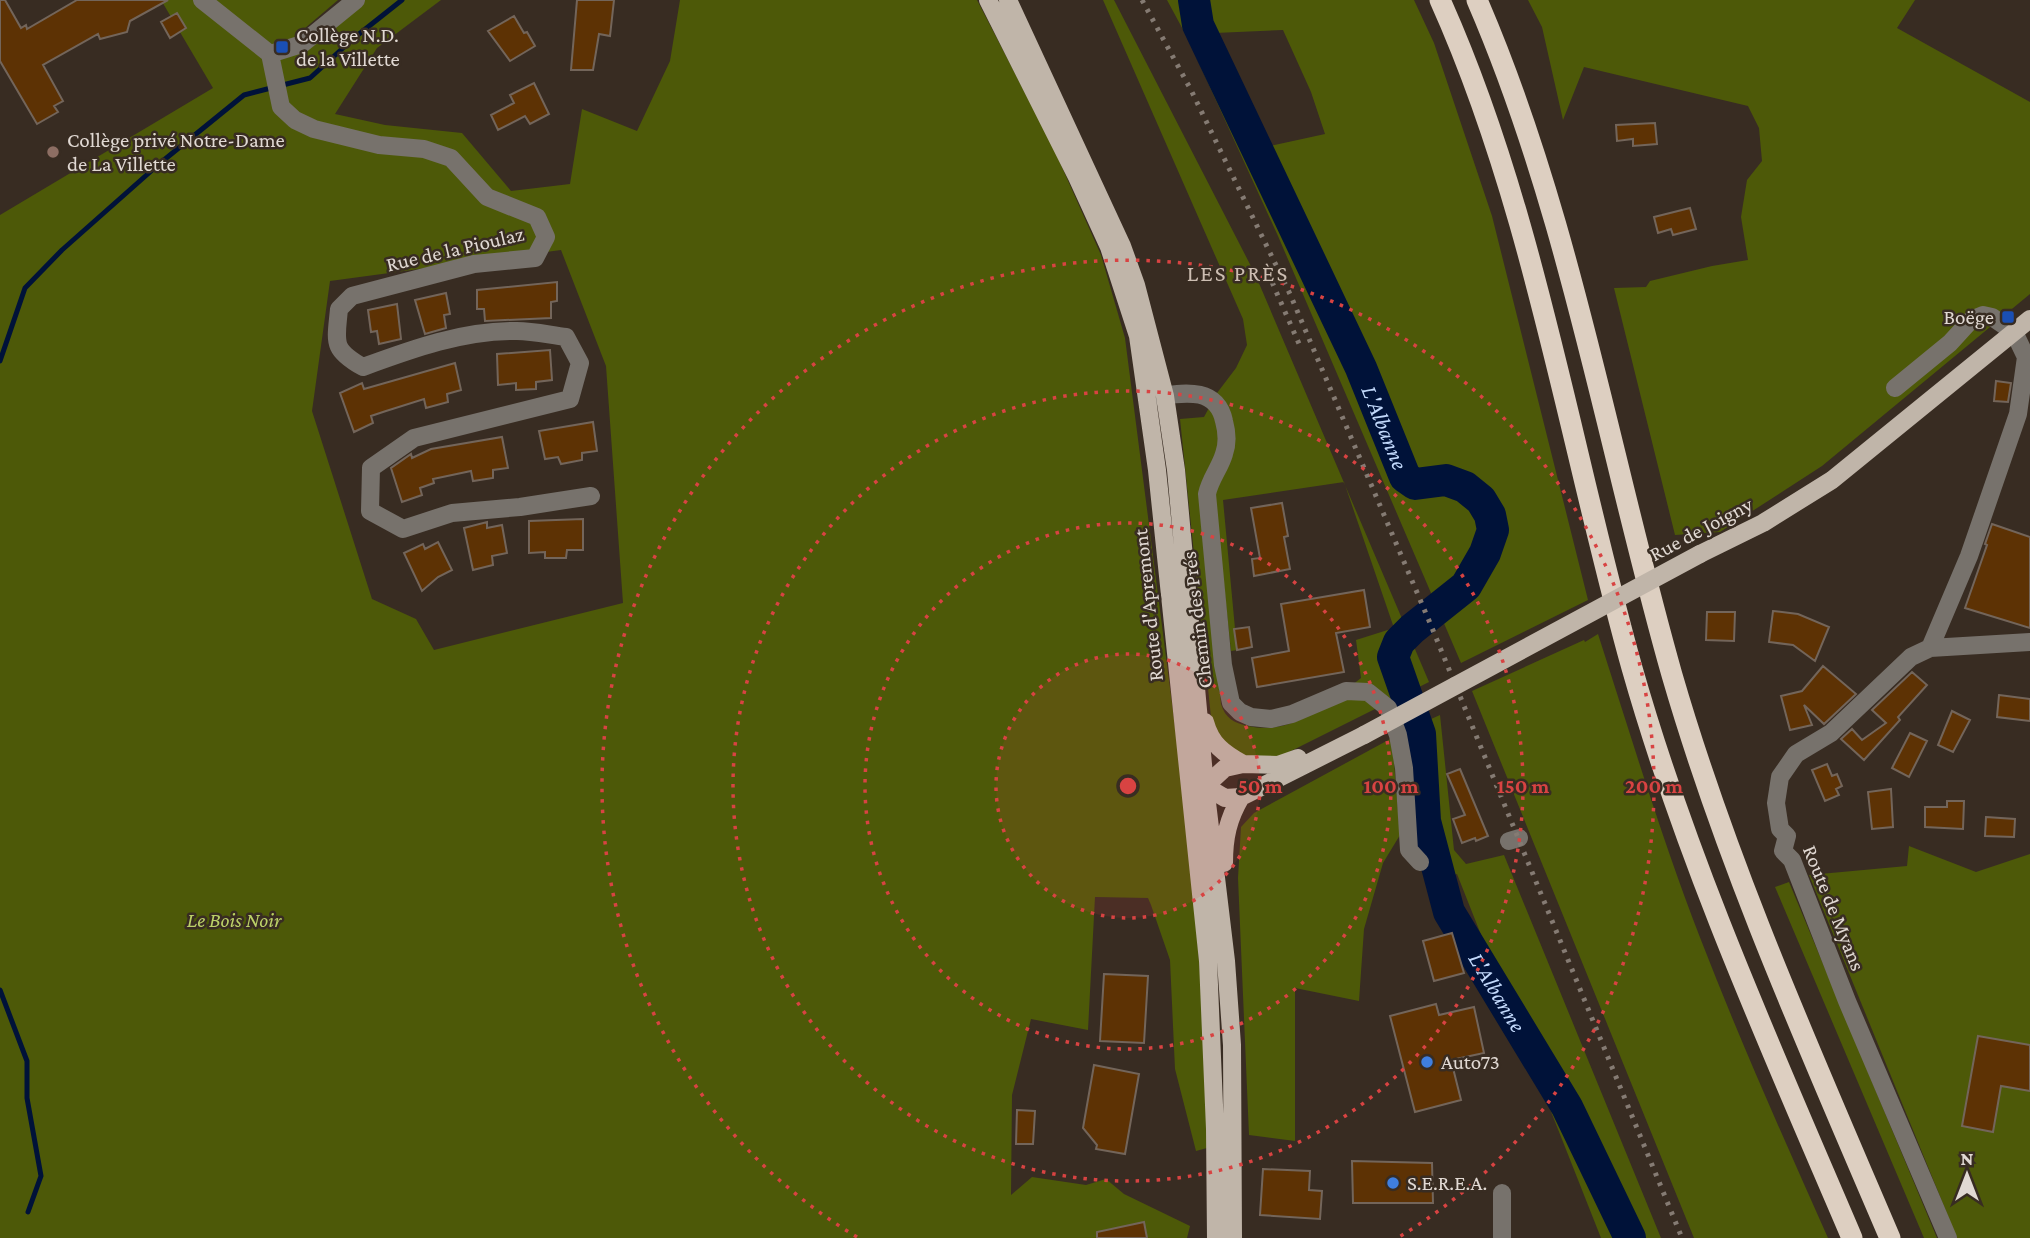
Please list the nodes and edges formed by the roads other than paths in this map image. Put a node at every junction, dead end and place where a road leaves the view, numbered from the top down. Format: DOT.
graph roads {
  1 [pos="202,0"];
  2 [pos="356,0"];
  3 [pos="988,0"];
  4 [pos="1009,0"];
  5 [pos="1440,0"];
  6 [pos="1477,0"];
  7 [pos="270,54"];
  8 [pos="2030,319"];
  9 [pos="2014,332"];
  10 [pos="1895,388"];
  11 [pos="1156,397"];
  12 [pos="591,496"];
  13 [pos="2030,642"];
  14 [pos="1930,648"];
  15 [pos="1198,697"];
  16 [pos="1364,735"];
  17 [pos="1243,764"];
  18 [pos="1199,792"];
  19 [pos="1241,797"];
  20 [pos="1420,862"];
  21 [pos="1226,961"];
  22 [pos="1502,1193"];
  23 [pos="1216,1238"];
  24 [pos="1233,1238"];
  25 [pos="1502,1238"];
  26 [pos="1852,1238"];
  27 [pos="1890,1238"];
  28 [pos="1948,1238"];
  1 -- 7 [label="street"];
  2 -- 7 [label="street"];
  3 -- 11 [label="main road, Route d'Apremont"];
  4 -- 11 [label="main road, Route d'Apremont"];
  5 -- 26 [label="highway"];
  6 -- 27 [label="highway"];
  7 -- 12 [label="street, Rue de la Pioulaz"];
  8 -- 9 [label="main road, Rue de Joigny"];
  9 -- 10 [label="street"];
  9 -- 14 [label="street"];
  9 -- 16 [label="main road, Rue de Joigny, bridge"];
  11 -- 15 [label="main road, Route d'Apremont"];
  11 -- 18 [label="main road, Route d'Apremont"];
  11 -- 20 [label="street, Chemin des Prés"];
  13 -- 14 [label="street"];
  14 -- 28 [label="street, Route de Myans"];
  15 -- 17 [label="main road"];
  15 -- 18 [label="main road, Route d'Apremont"];
  16 -- 17 [label="main road, Rue de Joigny"];
  16 -- 19 [label="main road, Rue de Joigny"];
  17 -- 18 [label="main road, Rue de Joigny"];
  18 -- 19 [label="main road"];
  18 -- 21 [label="main road, Route d'Apremont"];
  18 -- 23 [label="main road, Route d'Apremont"];
  19 -- 21 [label="main road"];
  21 -- 24 [label="main road, Route d'Apremont"];
  22 -- 25 [label="street"];
}
